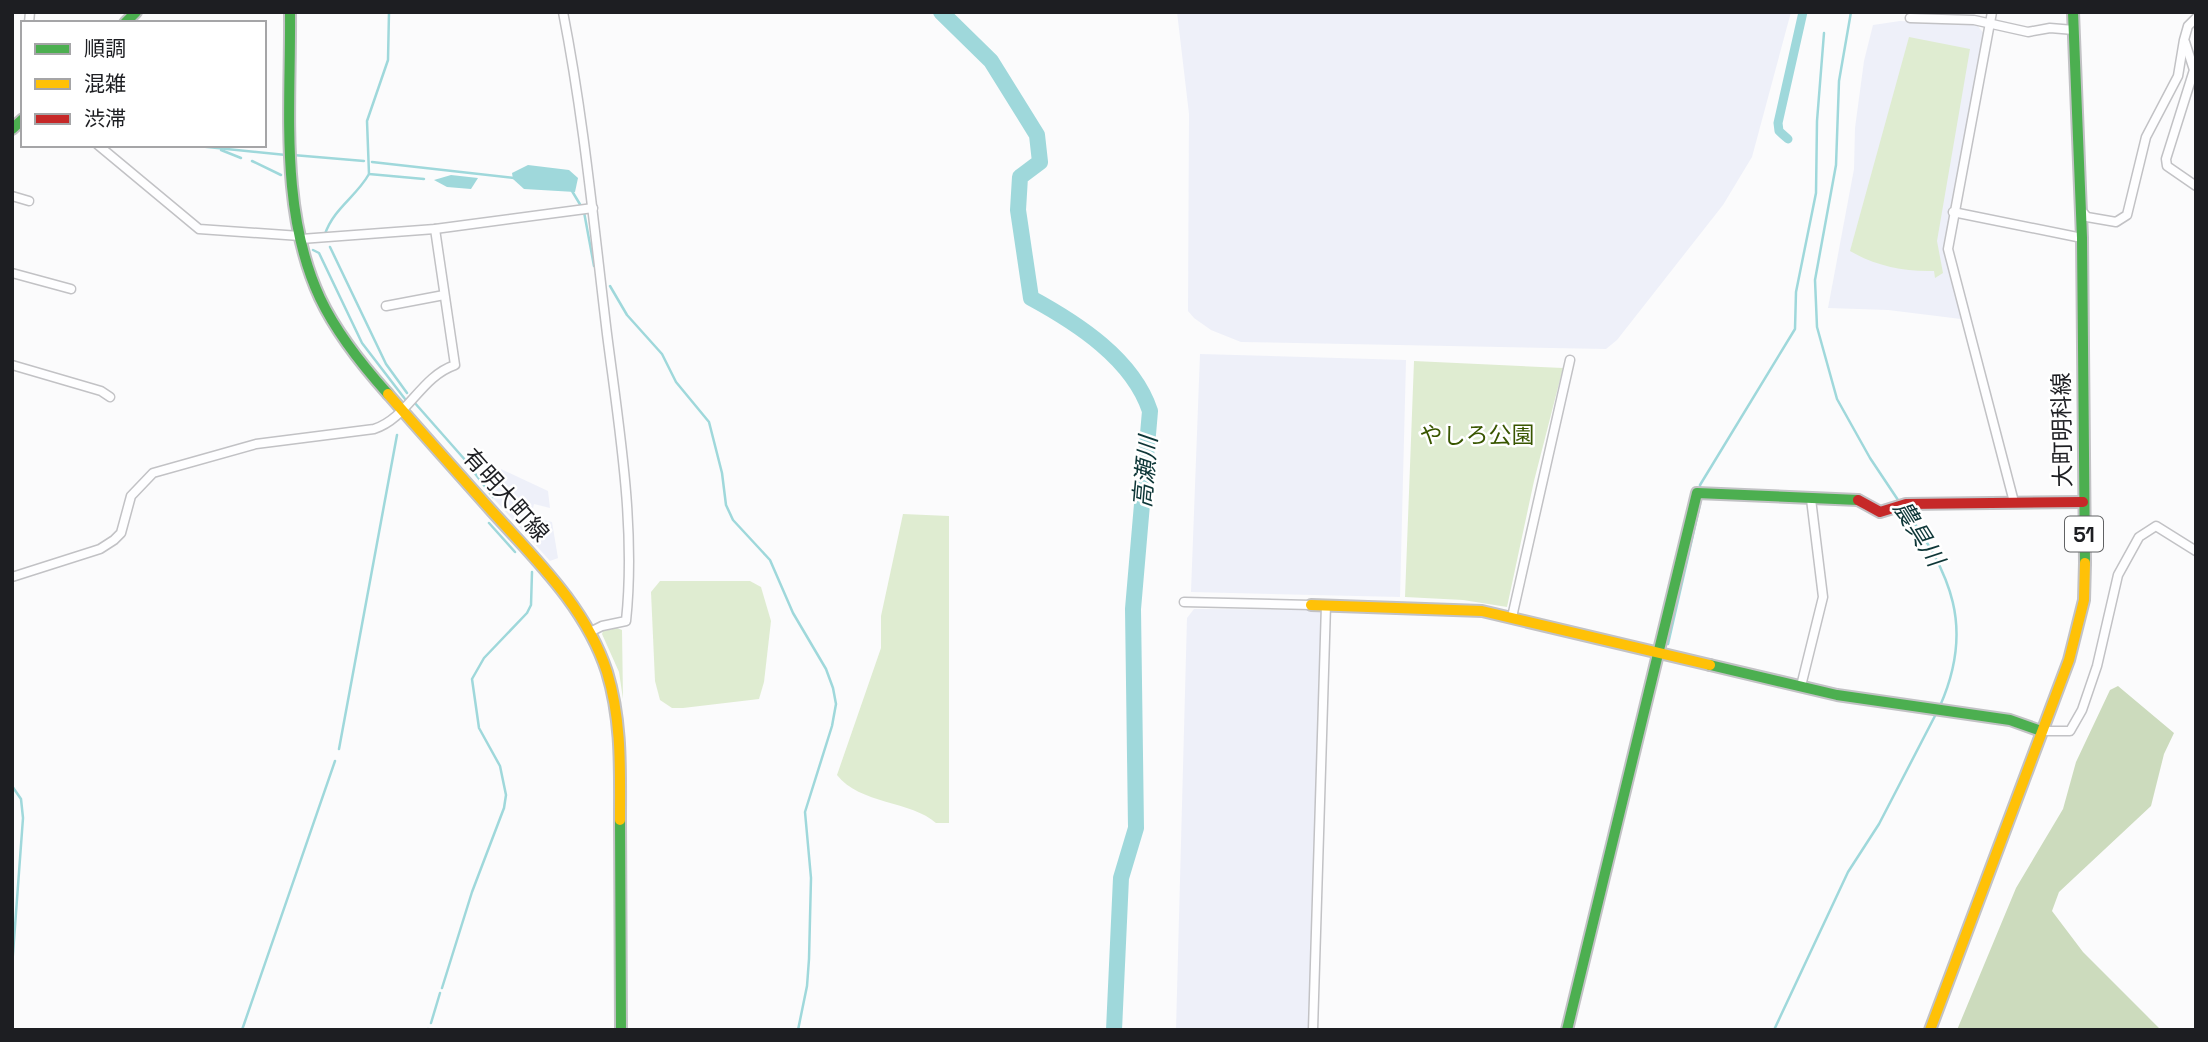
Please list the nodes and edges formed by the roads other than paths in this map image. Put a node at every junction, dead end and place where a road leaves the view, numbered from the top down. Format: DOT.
graph roads {
  1 [pos="290,12"];
  2 [pos="563,12"];
  3 [pos="1992,12"];
  4 [pos="2073,12"];
  5 [pos="1910,18"];
  6 [pos="2196,18"];
  7 [pos="1989,22"];
  8 [pos="2074,30"];
  9 [pos="2184,40"];
  10 [pos="100,147"];
  11 [pos="2196,186"];
  12 [pos="12,197"];
  13 [pos="29,201"];
  14 [pos="593,208"];
  15 [pos="2080,209"];
  16 [pos="1953,212"];
  17 [pos="435,229"];
  18 [pos="301,238"];
  19 [pos="2081,238"];
  20 [pos="12,273"];
  21 [pos="71,289"];
  22 [pos="444,295"];
  23 [pos="386,306"];
  24 [pos="1570,360"];
  25 [pos="12,365"];
  26 [pos="110,397"];
  27 [pos="401,410"];
  28 [pos="1811,499"];
  29 [pos="2014,502"];
  30 [pos="2083,502"];
  31 [pos="2196,551"];
  32 [pos="12,577"];
  33 [pos="1184,602"];
  34 [pos="1311,605"];
  35 [pos="1326,605"];
  36 [pos="1512,617"];
  37 [pos="590,632"];
  38 [pos="1659,652"];
  39 [pos="1801,686"];
  40 [pos="2041,731"];
  41 [pos="621,1030"];
  42 [pos="1313,1030"];
  43 [pos="1567,1030"];
  44 [pos="1930,1030"];
  1 -- 18 [label="main road, 有明大町線"];
  2 -- 14 [label="street"];
  3 -- 7 [label="street"];
  4 -- 8 [label="main road, 大町明科線 / 51"];
  5 -- 7 [label="street"];
  6 -- 9 [label="street"];
  7 -- 8 [label="street"];
  7 -- 16 [label="street"];
  8 -- 15 [label="main road, 大町明科線 / 51"];
  9 -- 11 [label="street"];
  9 -- 15 [label="street"];
  10 -- 18 [label="street"];
  12 -- 13 [label="street"];
  14 -- 17 [label="street"];
  14 -- 37 [label="street"];
  15 -- 19 [label="main road, 大町明科線 / 51"];
  16 -- 19 [label="street"];
  16 -- 29 [label="street"];
  17 -- 18 [label="street"];
  17 -- 22 [label="street"];
  18 -- 27 [label="main road, 有明大町線"];
  19 -- 30 [label="main road, 大町明科線 / 51"];
  20 -- 21 [label="street"];
  22 -- 23 [label="street"];
  22 -- 27 [label="street"];
  24 -- 36 [label="street"];
  25 -- 26 [label="street"];
  27 -- 32 [label="street"];
  27 -- 37 [label="main road, 有明大町線"];
  28 -- 29 [label="main road"];
  28 -- 38 [label="main road"];
  28 -- 39 [label="street"];
  29 -- 30 [label="main road"];
  30 -- 40 [label="main road, 大町明科線 / 51"];
  31 -- 40 [label="street"];
  33 -- 34 [label="street"];
  34 -- 35 [label="main road"];
  35 -- 36 [label="main road"];
  35 -- 42 [label="street"];
  36 -- 38 [label="main road"];
  37 -- 41 [label="main road, 有明大町線"];
  38 -- 39 [label="main road"];
  38 -- 43 [label="main road"];
  39 -- 40 [label="main road"];
  40 -- 44 [label="main road, 大町明科線 / 51"];
}
